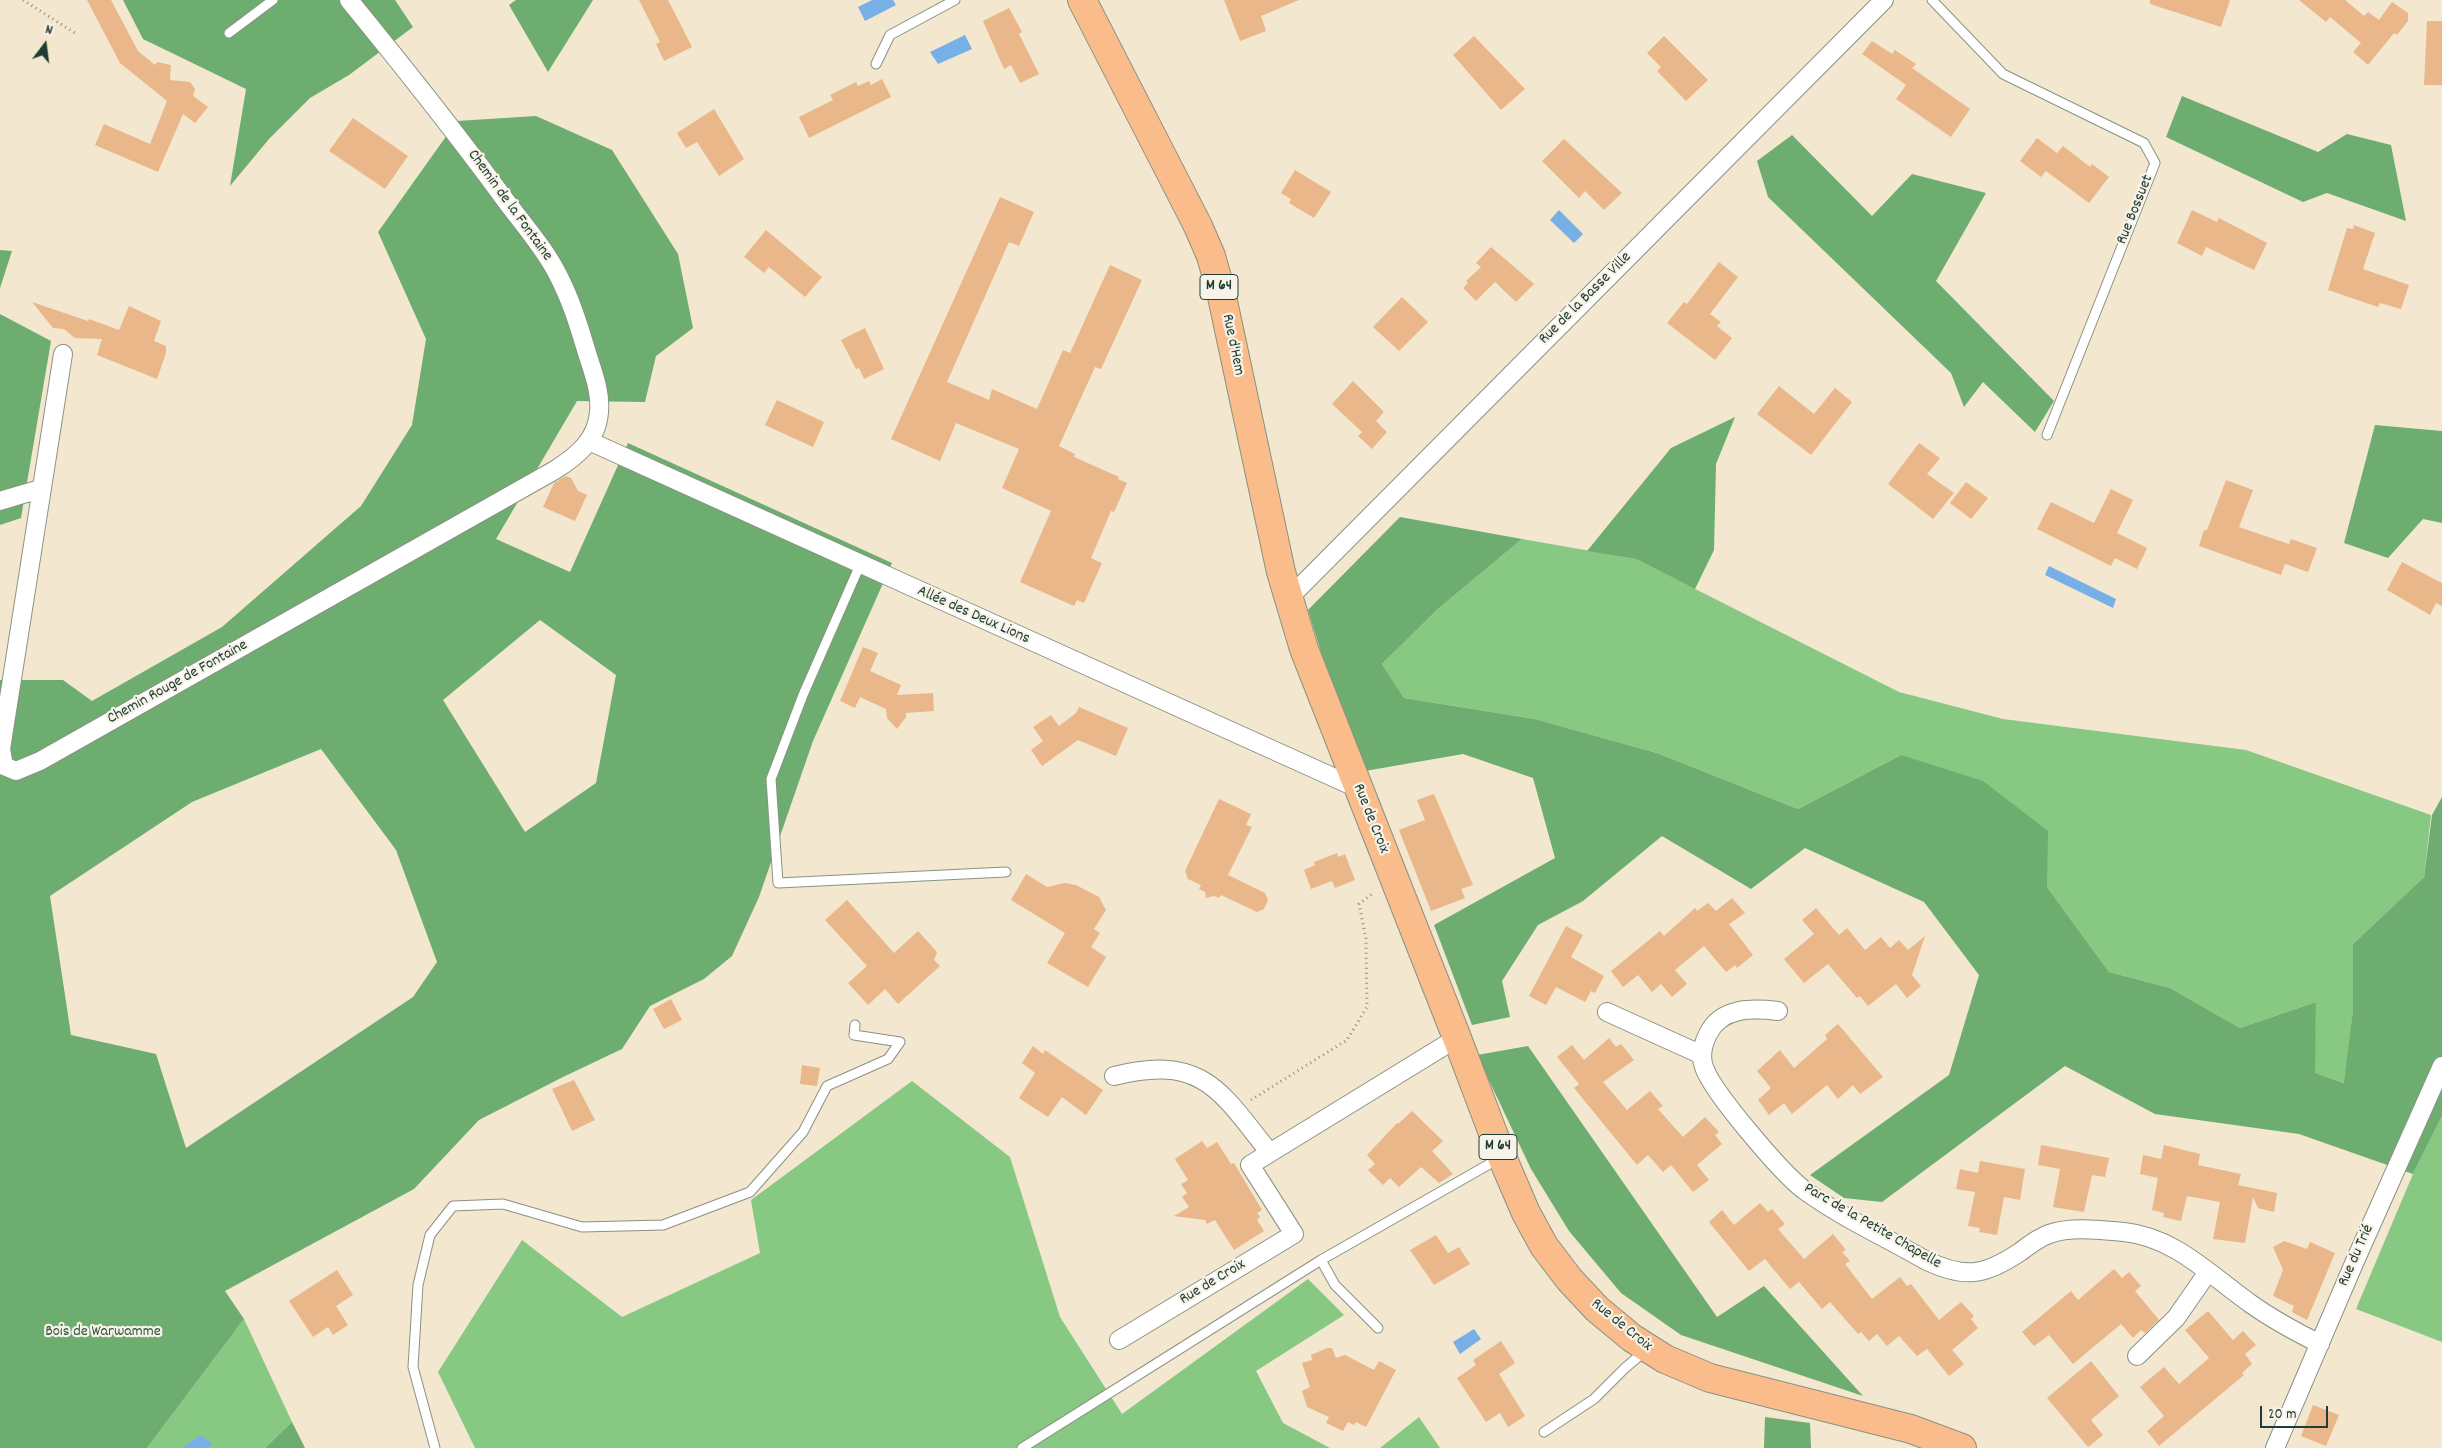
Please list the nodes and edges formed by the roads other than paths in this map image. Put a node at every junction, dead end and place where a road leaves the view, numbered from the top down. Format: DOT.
graph roads {
  1 [pos="273,0"];
  2 [pos="349,0"];
  3 [pos="955,0"];
  4 [pos="1082,0"];
  5 [pos="1884,0"];
  6 [pos="1932,0"];
  7 [pos="229,33"];
  8 [pos="876,64"];
  9 [pos="63,354"];
  10 [pos="2047,435"];
  11 [pos="589,442"];
  12 [pos="40,489"];
  13 [pos="0,500"];
  14 [pos="860,565"];
  15 [pos="1288,598"];
  16 [pos="1357,788"];
  17 [pos="1006,872"];
  18 [pos="1778,1011"];
  19 [pos="1607,1012"];
  20 [pos="855,1025"];
  21 [pos="1458,1038"];
  22 [pos="1702,1055"];
  23 [pos="2442,1066"];
  24 [pos="1114,1076"];
  25 [pos="1269,1152"];
  26 [pos="1502,1157"];
  27 [pos="1322,1260"];
  28 [pos="2208,1272"];
  29 [pos="1378,1328"];
  30 [pos="1119,1340"];
  31 [pos="2320,1344"];
  32 [pos="1648,1349"];
  33 [pos="2137,1356"];
  34 [pos="1544,1432"];
  35 [pos="436,1448"];
  36 [pos="1022,1448"];
  37 [pos="1962,1448"];
  38 [pos="2275,1448"];
  1 -- 7 [label="lane"];
  2 -- 11 [label="street, Chemin de la Fontaine"];
  3 -- 8 [label="lane"];
  4 -- 15 [label="main road, Rue d'Hem / M 64"];
  5 -- 15 [label="street, Rue de la Basse Ville"];
  6 -- 10 [label="lane, Rue Bossuet"];
  9 -- 12 [label="street, Chemin Rouge de Fontaine"];
  11 -- 12 [label="street, Chemin Rouge de Fontaine"];
  11 -- 14 [label="street, Allée des Deux Lions"];
  12 -- 13 [label="street"];
  14 -- 16 [label="street, Allée des Deux Lions"];
  14 -- 17 [label="lane"];
  15 -- 16 [label="main road, Rue de Croix / M 64"];
  16 -- 21 [label="main road, Rue de Croix / M 64"];
  18 -- 22 [label="street"];
  19 -- 22 [label="street"];
  20 -- 35 [label="lane"];
  21 -- 25 [label="street, Rue de Croix"];
  21 -- 26 [label="main road, Rue de Croix / M 64"];
  22 -- 28 [label="street, Parc de la Petite Chapelle"];
  23 -- 31 [label="street, Rue du Trié"];
  24 -- 25 [label="street"];
  25 -- 30 [label="street, Rue de Croix"];
  26 -- 27 [label="lane"];
  26 -- 32 [label="main road, Rue de Croix / M 64"];
  27 -- 29 [label="lane"];
  27 -- 36 [label="lane"];
  28 -- 31 [label="street, Parc de la Petite Chapelle"];
  28 -- 33 [label="street"];
  31 -- 38 [label="street, Rue du Trié"];
  32 -- 34 [label="lane"];
  32 -- 37 [label="main road, Rue de Croix / M 64"];
}
